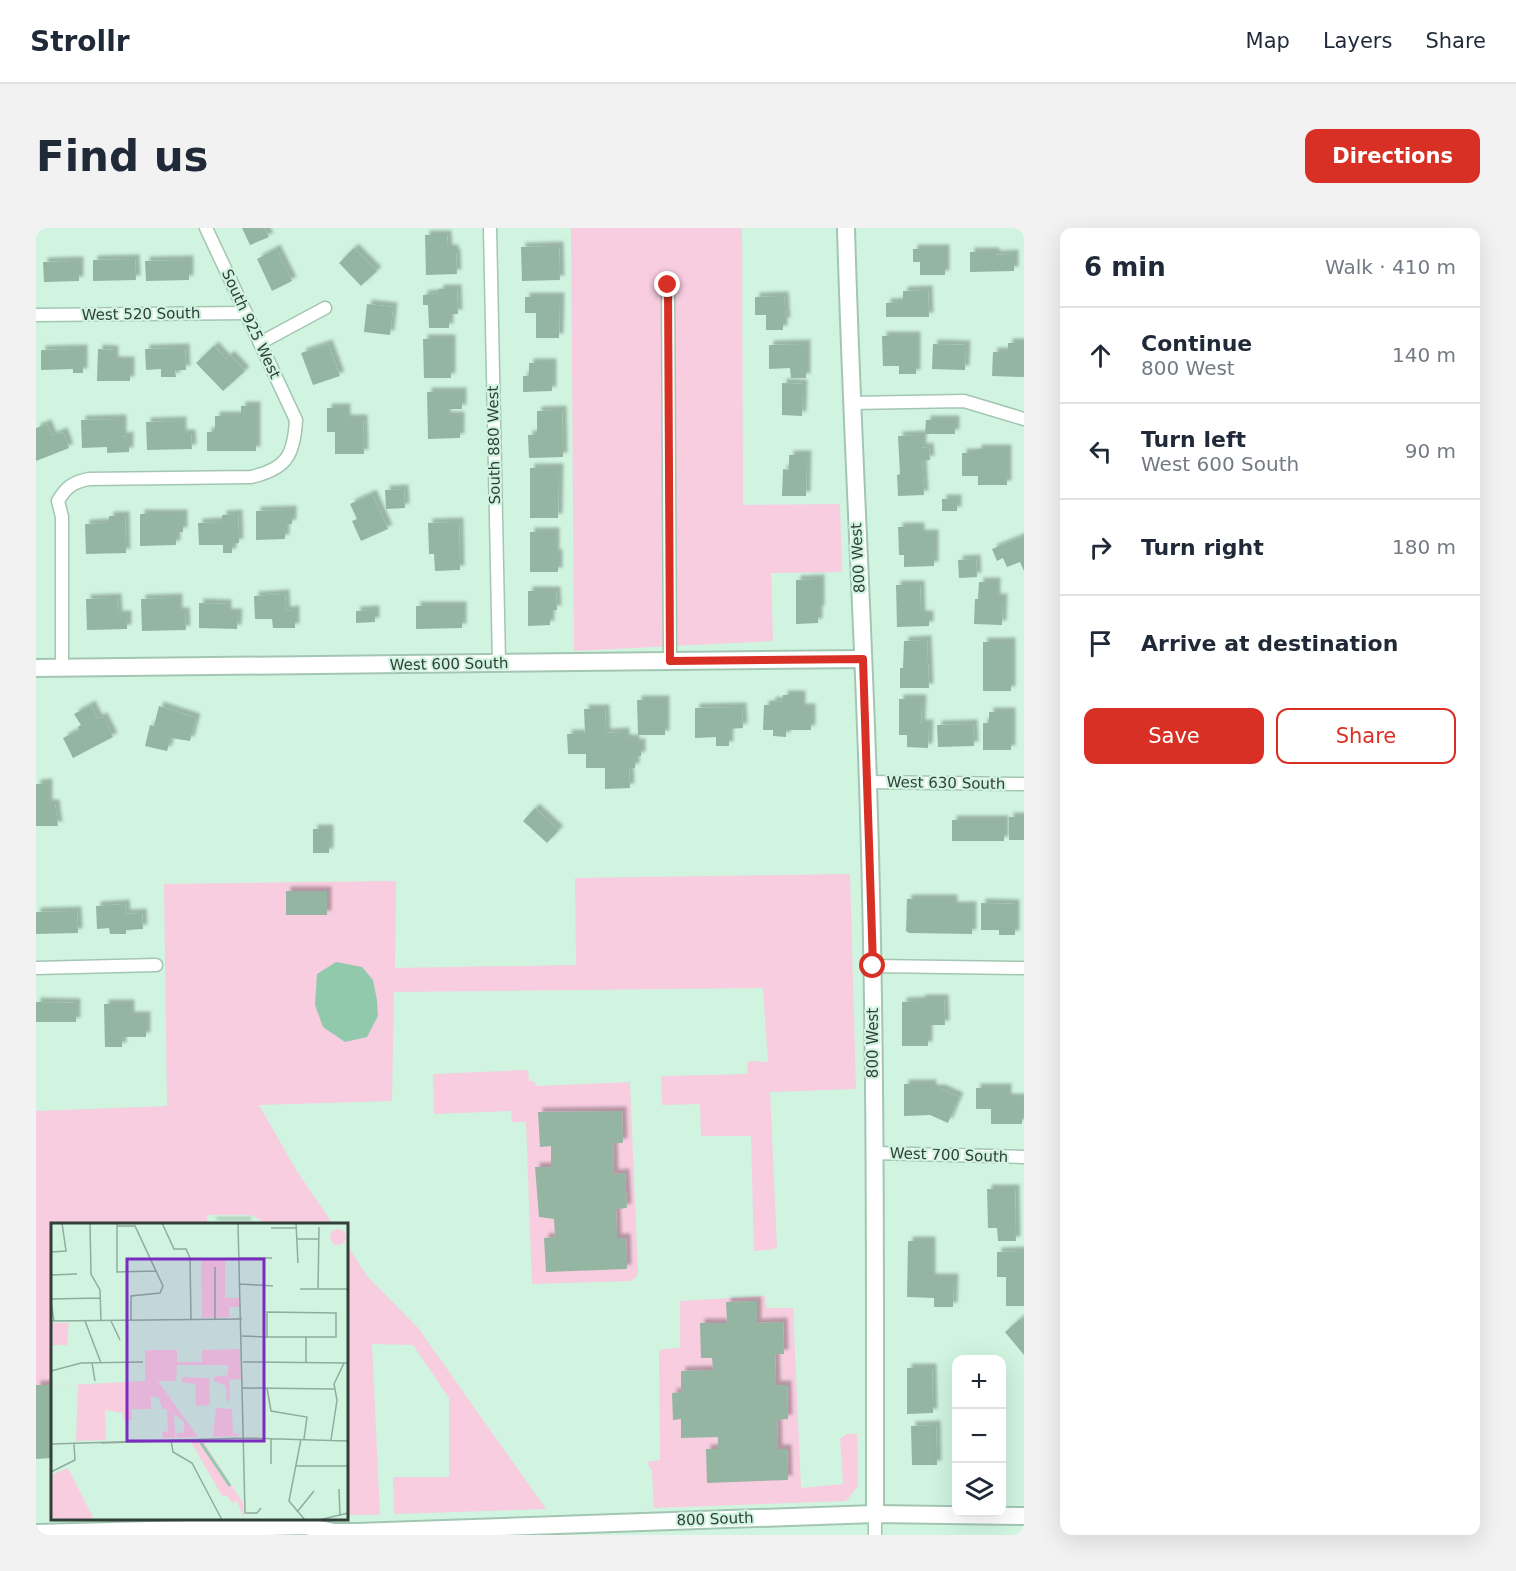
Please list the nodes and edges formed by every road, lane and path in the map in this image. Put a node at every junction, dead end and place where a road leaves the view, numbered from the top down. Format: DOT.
graph roads {
  1 [pos="206,228"];
  2 [pos="490,228"];
  3 [pos="846,228"];
  4 [pos="668,285"];
  5 [pos="325,308"];
  6 [pos="246,313"];
  7 [pos="36,315"];
  8 [pos="260,343"];
  9 [pos="851,403"];
  10 [pos="1024,419"];
  11 [pos="863,659"];
  12 [pos="670,661"];
  13 [pos="499,663"];
  14 [pos="36,668"];
  15 [pos="62,668"];
  16 [pos="868,782"];
  17 [pos="1024,784"];
  18 [pos="156,965"];
  19 [pos="873,966"];
  20 [pos="36,968"];
  21 [pos="1024,968"];
  22 [pos="874,1153"];
  23 [pos="1024,1157"];
  24 [pos="875,1514"];
  25 [pos="1024,1516"];
  26 [pos="36,1533"];
  27 [pos="356,1533"];
  28 [pos="330,1534"];
  29 [pos="875,1535"];
  1 -- 6 [label="street, South 925 West"];
  2 -- 13 [label="street, South 880 West"];
  3 -- 9 [label="street, 800 West"];
  4 -- 12 [label="street"];
  5 -- 8 [label="street"];
  6 -- 7 [label="street, West 520 South"];
  6 -- 8 [label="street, South 925 West"];
  8 -- 15 [label="street, South 925 West"];
  9 -- 10 [label="street"];
  9 -- 11 [label="street, 800 West"];
  11 -- 12 [label="street, West 600 South"];
  11 -- 16 [label="street, 800 West"];
  12 -- 13 [label="street, West 600 South"];
  13 -- 15 [label="street, West 600 South"];
  14 -- 15 [label="street, West 600 South"];
  16 -- 17 [label="street, West 630 South"];
  16 -- 19 [label="street, 800 West"];
  18 -- 20 [label="street"];
  19 -- 21 [label="street"];
  19 -- 22 [label="street, 800 West"];
  22 -- 23 [label="street, West 700 South"];
  22 -- 24 [label="street, 800 West"];
  24 -- 25 [label="street, 800 South"];
  24 -- 27 [label="street, 800 South"];
  24 -- 29 [label="street, 800 West"];
  26 -- 28 [label="street, 800 South"];
  27 -- 28 [label="street, 800 South"];
}
